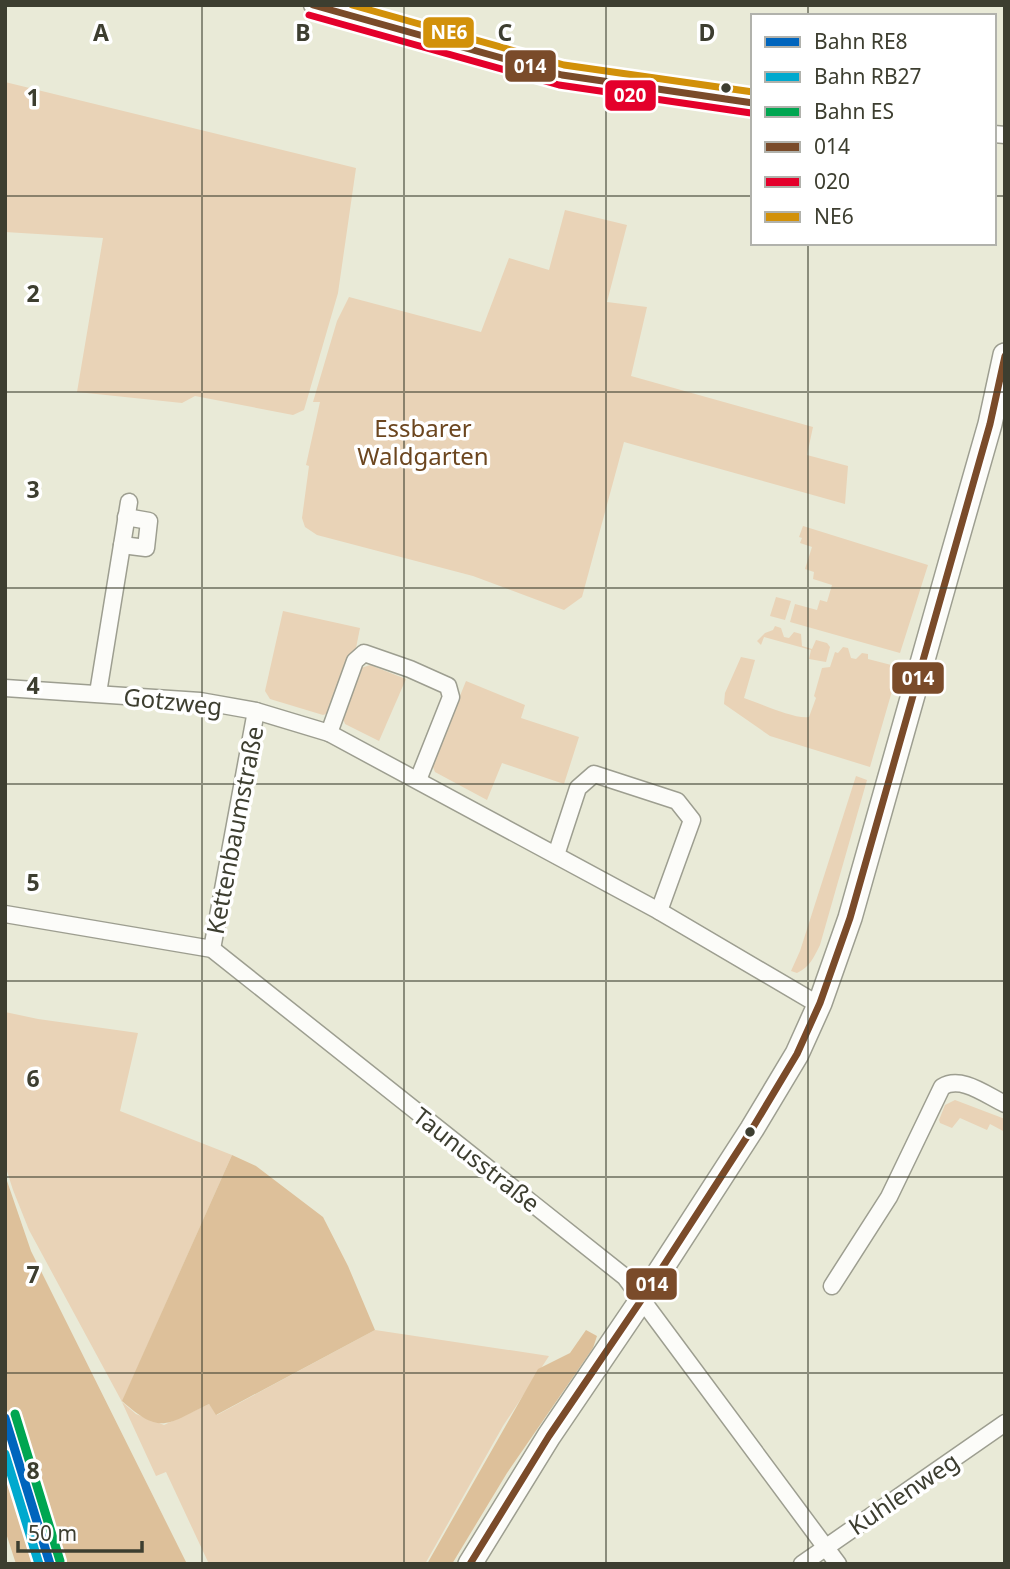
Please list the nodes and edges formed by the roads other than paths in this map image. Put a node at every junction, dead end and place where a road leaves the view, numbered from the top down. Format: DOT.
graph roads {
  1 [pos="312,5"];
  2 [pos="751,103"];
  3 [pos="1005,355"];
  4 [pos="997,426"];
  5 [pos="122,545"];
  6 [pos="5,688"];
  7 [pos="98,693"];
  8 [pos="256,711"];
  9 [pos="329,733"];
  10 [pos="418,780"];
  11 [pos="556,855"];
  12 [pos="659,912"];
  13 [pos="5,914"];
  14 [pos="212,949"];
  15 [pos="819,1005"];
  16 [pos="1005,1104"];
  17 [pos="832,1286"];
  18 [pos="642,1299"];
  19 [pos="1005,1423"];
  20 [pos="825,1546"];
  21 [pos="470,1564"];
  22 [pos="802,1564"];
  23 [pos="838,1564"];
  1 -- 2 [label="street"];
  3 -- 4 [label="main road"];
  4 -- 15 [label="main road"];
  5 -- 5 [label="street, Gotzweg"];
  5 -- 7 [label="street, Gotzweg"];
  6 -- 7 [label="street, Gotzweg"];
  7 -- 8 [label="street, Gotzweg"];
  8 -- 9 [label="street, Gotzweg"];
  8 -- 14 [label="street, Kettenbaumstraße"];
  9 -- 10 [label="street, Gotzweg"];
  9 -- 10 [label="street"];
  10 -- 11 [label="street, Gotzweg"];
  11 -- 12 [label="street, Gotzweg"];
  11 -- 12 [label="street"];
  12 -- 15 [label="street, Gotzweg"];
  13 -- 14 [label="street, Taunusstraße"];
  14 -- 18 [label="street, Taunusstraße"];
  15 -- 18 [label="main road"];
  16 -- 17 [label="street"];
  18 -- 20 [label="street, Taunusstraße"];
  18 -- 21 [label="main road"];
  19 -- 20 [label="street, Kuhlenweg"];
  20 -- 22 [label="street, Kuhlenweg"];
  20 -- 23 [label="street, Taunusstraße"];
}
